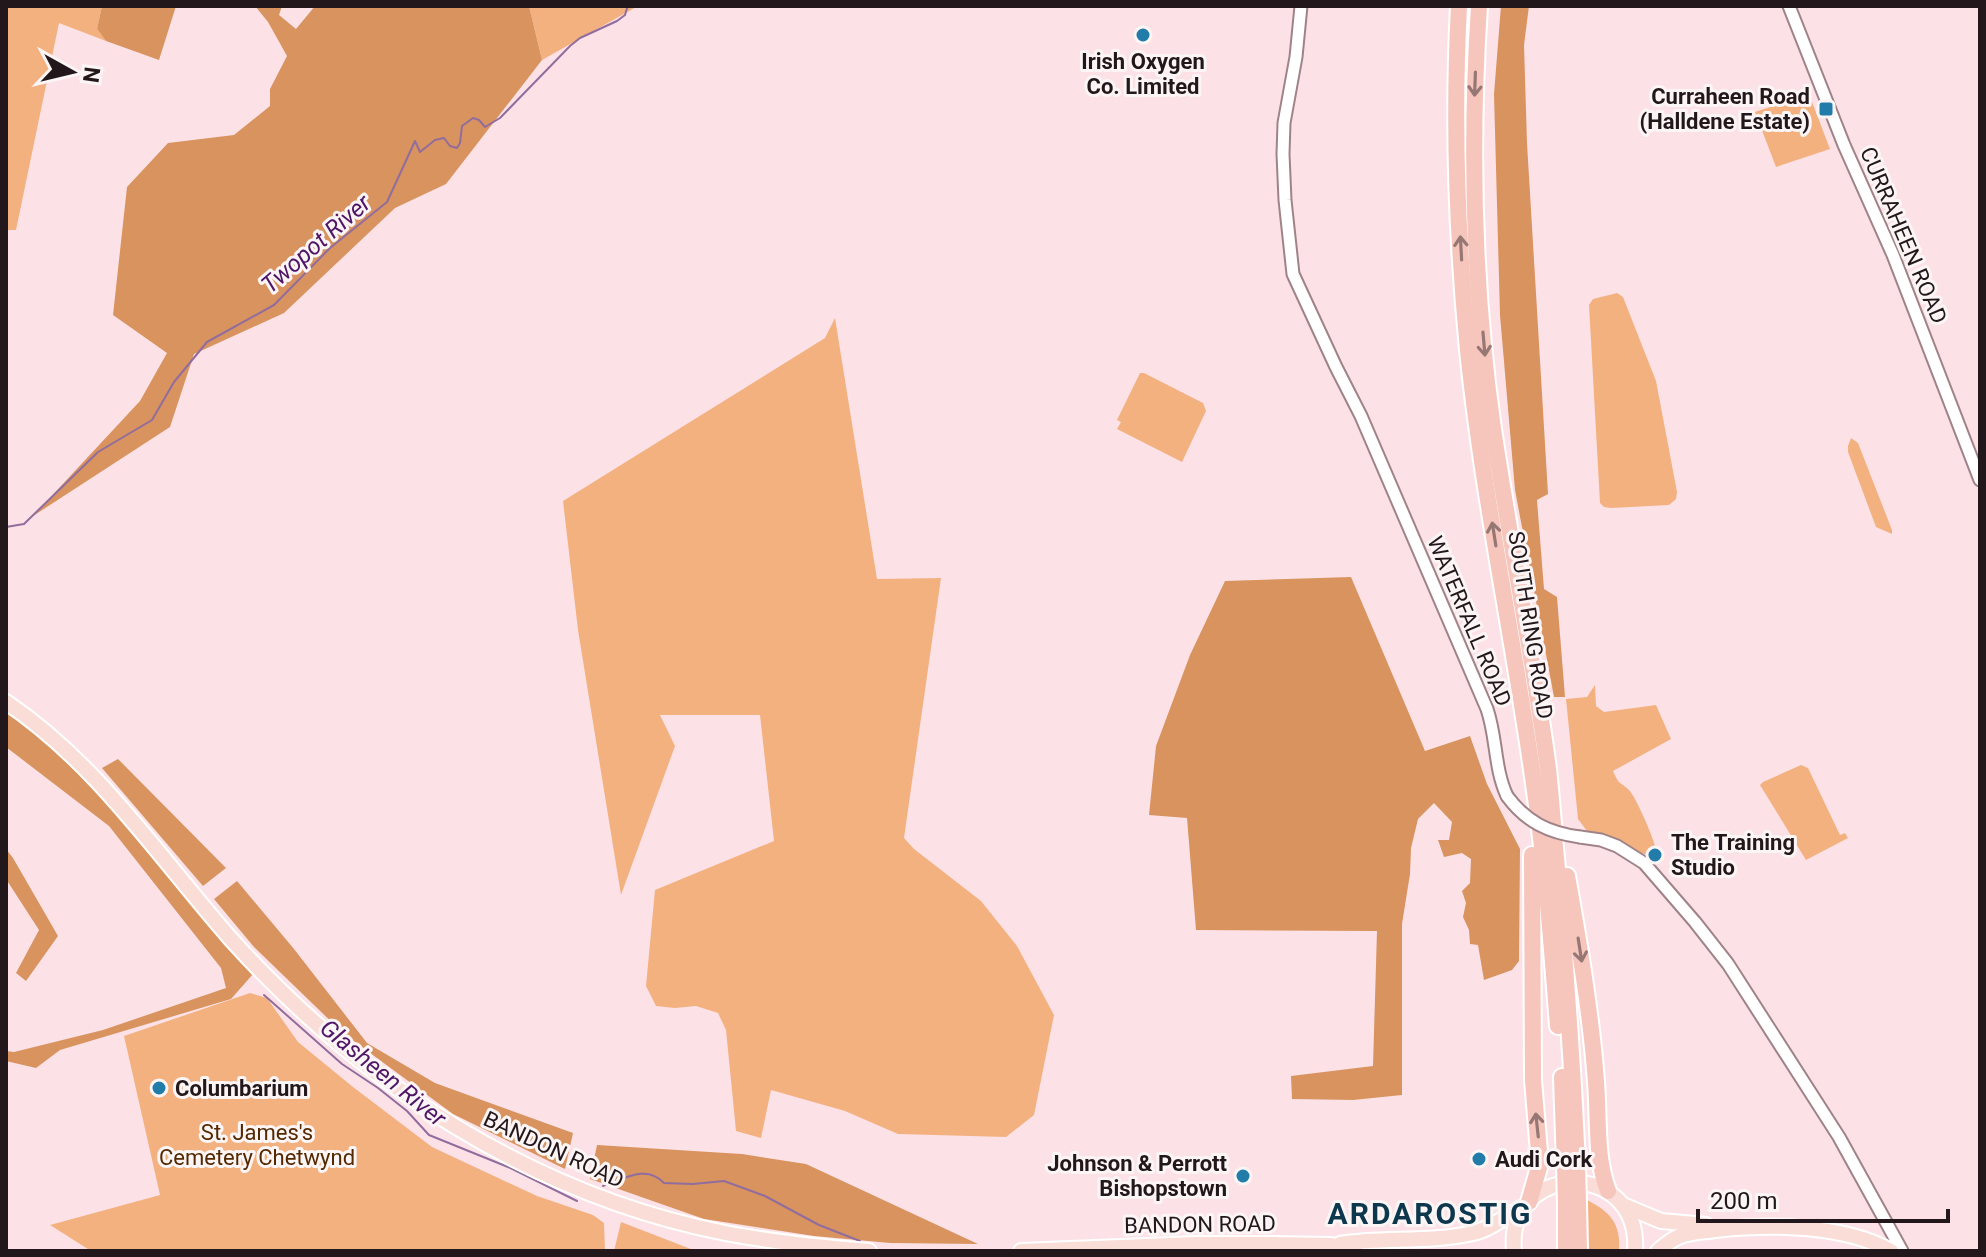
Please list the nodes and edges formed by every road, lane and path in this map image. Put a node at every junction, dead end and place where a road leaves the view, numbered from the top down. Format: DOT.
graph roads {
  1 [pos="1301,6"];
  2 [pos="1459,6"];
  3 [pos="1479,6"];
  4 [pos="1789,6"];
  5 [pos="1980,480"];
  6 [pos="1519,694"];
  7 [pos="6,702"];
  8 [pos="1548,772"];
  9 [pos="1571,1166"];
  10 [pos="1608,1191"];
  11 [pos="1572,1202"];
  12 [pos="1528,1204"];
  13 [pos="1623,1205"];
  14 [pos="1885,1221"];
  15 [pos="1726,1229"];
  16 [pos="1869,1242"];
  17 [pos="1331,1245"];
  18 [pos="869,1251"];
  19 [pos="1021,1251"];
  20 [pos="1355,1251"];
  21 [pos="1514,1251"];
  22 [pos="1566,1251"];
  23 [pos="1579,1251"];
  24 [pos="1635,1251"];
  25 [pos="1658,1251"];
  26 [pos="1891,1251"];
  27 [pos="1902,1251"];
  1 -- 14 [label="street, WATERFALL ROAD, bridge"];
  6 -- 2 [label="highway, SOUTH RING ROAD, one-way"];
  3 -- 8 [label="highway, SOUTH RING ROAD, one-way"];
  4 -- 5 [label="street, CURRAHEEN ROAD"];
  6 -- 9 [label="highway, SOUTH RING ROAD"];
  12 -- 6 [label="highway, one-way"];
  7 -- 18 [label="main road, BANDON ROAD"];
  8 -- 9 [label="highway, SOUTH RING ROAD"];
  8 -- 10 [label="highway, one-way"];
  9 -- 11 [label="highway, SOUTH RING ROAD, bridge"];
  10 -- 12 [label="main road, BANDON ROAD"];
  10 -- 13 [label="main road"];
  11 -- 22 [label="highway, SOUTH RING ROAD"];
  11 -- 23 [label="highway, SOUTH RING ROAD"];
  12 -- 17 [label="main road, BANDON ROAD"];
  12 -- 21 [label="main road"];
  13 -- 15 [label="main road"];
  13 -- 24 [label="main road"];
  14 -- 16 [label="street"];
  14 -- 27 [label="street, WATERFALL ROAD"];
  15 -- 16 [label="main road"];
  15 -- 25 [label="main road"];
  16 -- 26 [label="main road"];
  17 -- 19 [label="main road, BANDON ROAD"];
  17 -- 20 [label="main road, BANDON ROAD"];
}
